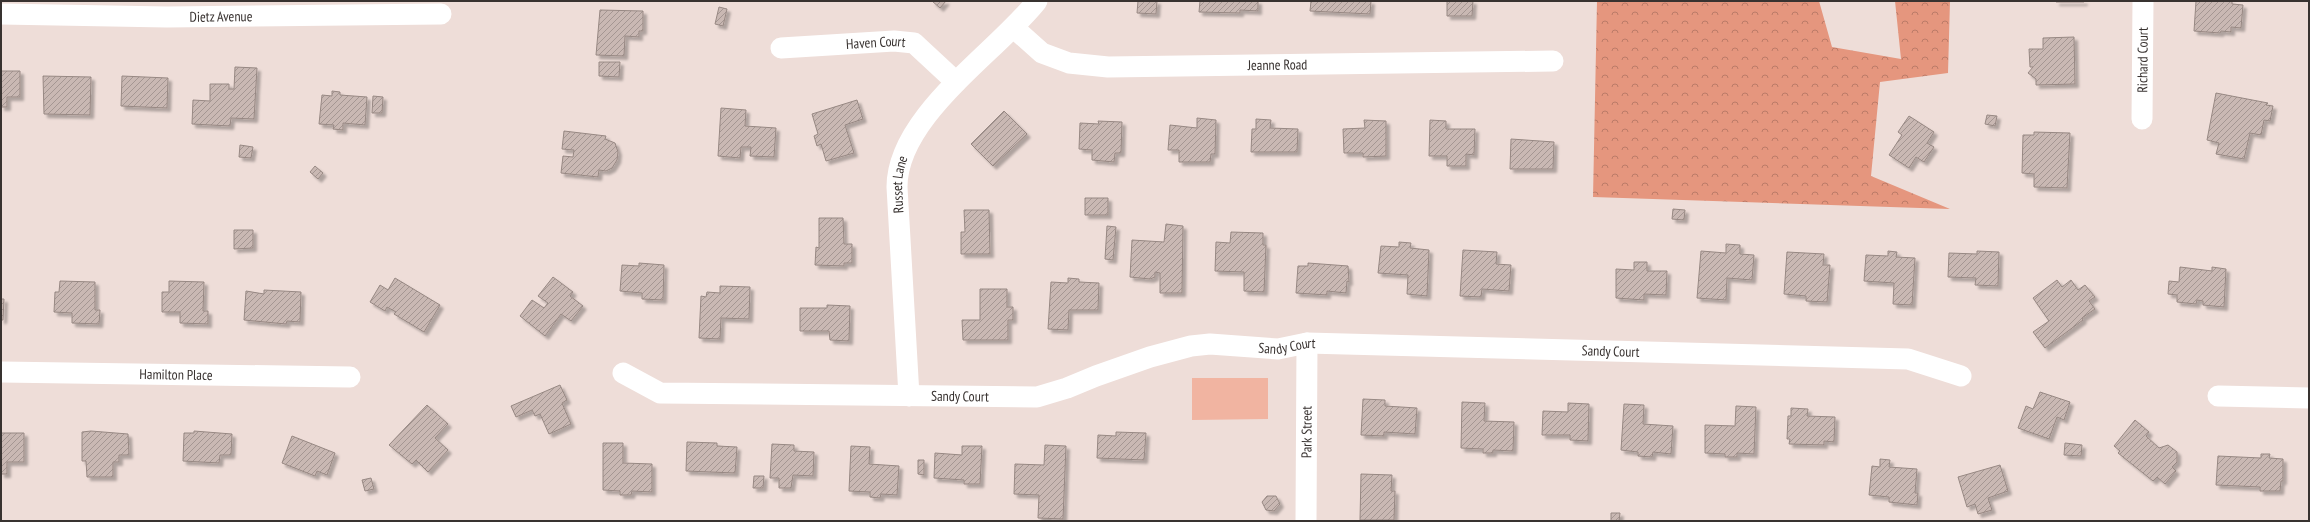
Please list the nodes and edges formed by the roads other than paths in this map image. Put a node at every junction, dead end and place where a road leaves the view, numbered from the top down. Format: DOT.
graph roads {
  1 [pos="1037,1"];
  2 [pos="2142,1"];
  3 [pos="1,14"];
  4 [pos="441,14"];
  5 [pos="1014,28"];
  6 [pos="781,48"];
  7 [pos="1553,61"];
  8 [pos="956,82"];
  9 [pos="2142,119"];
  10 [pos="1307,343"];
  11 [pos="1,372"];
  12 [pos="623,373"];
  13 [pos="1961,376"];
  14 [pos="350,377"];
  15 [pos="909,396"];
  16 [pos="2218,396"];
  17 [pos="2309,398"];
  18 [pos="1306,521"];
  1 -- 5 [label="street, Russet Lane"];
  2 -- 9 [label="street, Richard Court"];
  3 -- 4 [label="street, Dietz Avenue"];
  5 -- 7 [label="street, Jeanne Road"];
  5 -- 8 [label="street, Russet Lane"];
  6 -- 8 [label="street, Haven Court"];
  8 -- 15 [label="street, Russet Lane"];
  10 -- 13 [label="street, Sandy Court"];
  10 -- 15 [label="street, Sandy Court"];
  10 -- 18 [label="street, Park Street"];
  11 -- 14 [label="street, Hamilton Place"];
  12 -- 15 [label="street, Sandy Court"];
  16 -- 17 [label="street"];
}
